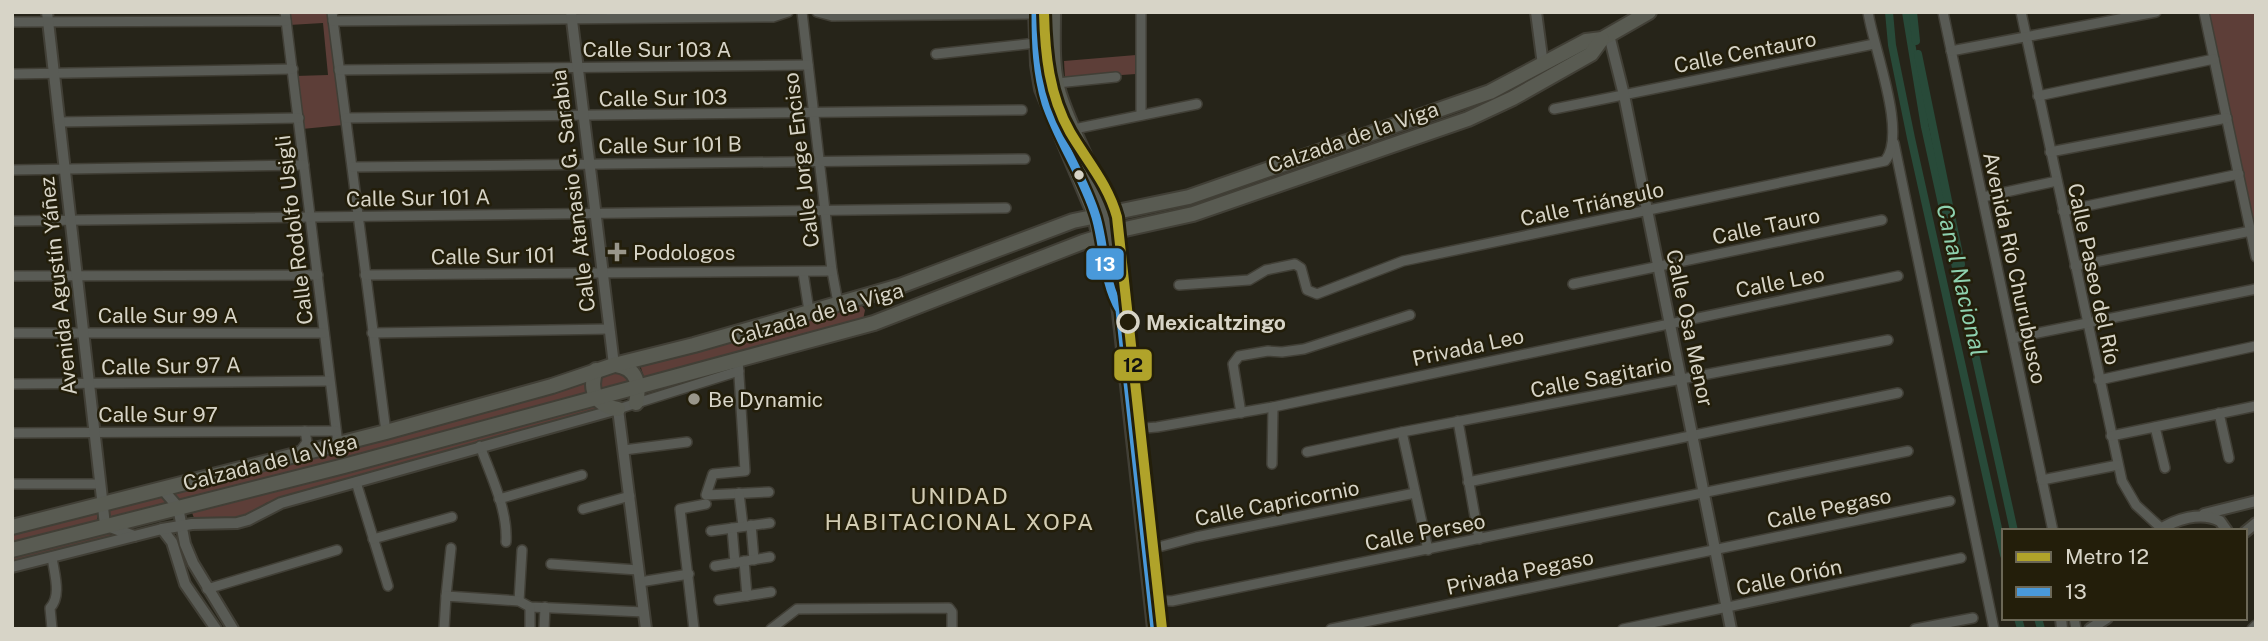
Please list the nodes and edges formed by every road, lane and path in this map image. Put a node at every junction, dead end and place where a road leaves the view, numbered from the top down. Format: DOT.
graph roads {
  1 [pos="788,12"];
  2 [pos="802,12"];
  3 [pos="817,12"];
  4 [pos="1052,12"];
  5 [pos="1141,12"];
  6 [pos="1536,12"];
  7 [pos="1649,12"];
  8 [pos="1868,12"];
  9 [pos="1943,12"];
  10 [pos="2021,12"];
  11 [pos="2156,12"];
  12 [pos="2204,12"];
  13 [pos="1006,13"];
  14 [pos="1036,13"];
  15 [pos="571,15"];
  16 [pos="47,17"];
  17 [pos="286,17"];
  18 [pos="333,17"];
  19 [pos="12,22"];
  20 [pos="2025,36"];
  21 [pos="1605,37"];
  22 [pos="1037,43"];
  23 [pos="1874,44"];
  24 [pos="1951,51"];
  25 [pos="936,54"];
  26 [pos="2214,59"];
  27 [pos="808,65"];
  28 [pos="1543,65"];
  29 [pos="577,67"];
  30 [pos="293,69"];
  31 [pos="339,70"];
  32 [pos="53,73"];
  33 [pos="12,74"];
  34 [pos="1116,77"];
  35 [pos="1057,83"];
  36 [pos="1624,95"];
  37 [pos="2038,96"];
  38 [pos="1197,104"];
  39 [pos="1554,109"];
  40 [pos="1022,110"];
  41 [pos="814,112"];
  42 [pos="1141,116"];
  43 [pos="583,117"];
  44 [pos="299,118"];
  45 [pos="346,118"];
  46 [pos="2227,118"];
  47 [pos="59,122"];
  48 [pos="1074,129"];
  49 [pos="1893,141"];
  50 [pos="2050,152"];
  51 [pos="1025,159"];
  52 [pos="820,161"];
  53 [pos="589,164"];
  54 [pos="304,165"];
  55 [pos="353,167"];
  56 [pos="64,169"];
  57 [pos="12,170"];
  58 [pos="2239,174"];
  59 [pos="1244,178"];
  60 [pos="2057,181"];
  61 [pos="1093,190"];
  62 [pos="1250,195"];
  63 [pos="1983,197"];
  64 [pos="1006,208"];
  65 [pos="1646,210"];
  66 [pos="825,211"];
  67 [pos="2063,211"];
  68 [pos="595,214"];
  69 [pos="1102,214"];
  70 [pos="359,216"];
  71 [pos="310,218"];
  72 [pos="70,220"];
  73 [pos="1882,220"];
  74 [pos="12,221"];
  75 [pos="1049,229"];
  76 [pos="2250,231"];
  77 [pos="1106,234"];
  78 [pos="1083,242"];
  79 [pos="2256,257"];
  80 [pos="2075,266"];
  81 [pos="1658,267"];
  82 [pos="803,271"];
  83 [pos="832,271"];
  84 [pos="602,272"];
  85 [pos="76,275"];
  86 [pos="318,275"];
  87 [pos="365,275"];
  88 [pos="12,276"];
  89 [pos="1898,276"];
  90 [pos="1573,284"];
  91 [pos="1179,285"];
  92 [pos="2256,289"];
  93 [pos="838,303"];
  94 [pos="809,311"];
  95 [pos="1410,315"];
  96 [pos="1669,323"];
  97 [pos="2087,323"];
  98 [pos="609,329"];
  99 [pos="12,333"];
  100 [pos="83,333"];
  101 [pos="324,333"];
  102 [pos="372,333"];
  103 [pos="2013,338"];
  104 [pos="1888,340"];
  105 [pos="2256,346"];
  106 [pos="614,365"];
  107 [pos="739,365"];
  108 [pos="596,370"];
  109 [pos="1681,379"];
  110 [pos="2099,380"];
  111 [pos="329,381"];
  112 [pos="12,384"];
  113 [pos="89,384"];
  114 [pos="638,386"];
  115 [pos="1898,393"];
  116 [pos="595,397"];
  117 [pos="636,403"];
  118 [pos="2256,406"];
  119 [pos="1273,407"];
  120 [pos="618,409"];
  121 [pos="1241,413"];
  122 [pos="2220,413"];
  123 [pos="1458,421"];
  124 [pos="2155,427"];
  125 [pos="1133,429"];
  126 [pos="94,432"];
  127 [pos="305,432"];
  128 [pos="386,432"];
  129 [pos="1402,432"];
  130 [pos="12,433"];
  131 [pos="1692,436"];
  132 [pos="2111,436"];
  133 [pos="337,438"];
  134 [pos="687,442"];
  135 [pos="480,446"];
  136 [pos="624,450"];
  137 [pos="1908,451"];
  138 [pos="1307,452"];
  139 [pos="299,453"];
  140 [pos="2229,458"];
  141 [pos="1272,464"];
  142 [pos="2118,465"];
  143 [pos="2165,468"];
  144 [pos="582,475"];
  145 [pos="2042,480"];
  146 [pos="356,482"];
  147 [pos="1468,482"];
  148 [pos="12,484"];
  149 [pos="100,484"];
  150 [pos="158,489"];
  151 [pos="769,492"];
  152 [pos="1704,492"];
  153 [pos="738,493"];
  154 [pos="1415,493"];
  155 [pos="630,496"];
  156 [pos="499,499"];
  157 [pos="706,499"];
  158 [pos="1950,501"];
  159 [pos="2256,501"];
  160 [pos="102,503"];
  161 [pos="178,507"];
  162 [pos="583,509"];
  163 [pos="2198,515"];
  164 [pos="452,517"];
  165 [pos="770,523"];
  166 [pos="105,526"];
  167 [pos="183,526"];
  168 [pos="747,526"];
  169 [pos="12,527"];
  170 [pos="732,528"];
  171 [pos="162,529"];
  172 [pos="2053,529"];
  173 [pos="2160,529"];
  174 [pos="2226,529"];
  175 [pos="711,531"];
  176 [pos="134,536"];
  177 [pos="373,539"];
  178 [pos="1479,539"];
  179 [pos="506,542"];
  180 [pos="451,548"];
  181 [pos="12,550"];
  182 [pos="337,550"];
  183 [pos="522,550"];
  184 [pos="1147,550"];
  185 [pos="1428,550"];
  186 [pos="1715,550"];
  187 [pos="52,557"];
  188 [pos="770,557"];
  189 [pos="1961,558"];
  190 [pos="744,561"];
  191 [pos="551,564"];
  192 [pos="715,566"];
  193 [pos="12,567"];
  194 [pos="689,574"];
  195 [pos="639,576"];
  196 [pos="388,586"];
  197 [pos="207,589"];
  198 [pos="771,592"];
  199 [pos="747,596"];
  200 [pos="446,597"];
  201 [pos="719,600"];
  202 [pos="1152,600"];
  203 [pos="519,601"];
  204 [pos="530,607"];
  205 [pos="545,607"];
  206 [pos="1727,608"];
  207 [pos="644,611"];
  208 [pos="1973,618"];
  209 [pos="774,628"];
  210 [pos="51,629"];
  211 [pos="216,629"];
  212 [pos="233,629"];
  213 [pos="444,629"];
  214 [pos="530,629"];
  215 [pos="544,629"];
  216 [pos="646,629"];
  217 [pos="694,629"];
  218 [pos="952,629"];
  219 [pos="1155,629"];
  220 [pos="1331,629"];
  221 [pos="1623,629"];
  222 [pos="1731,629"];
  223 [pos="1915,629"];
  224 [pos="1994,629"];
  1 -- 15 [label="street"];
  2 -- 27 [label="street, Calle Jorge Enciso"];
  3 -- 13 [label="street"];
  4 -- 35 [label="main road"];
  5 -- 42 [label="street"];
  6 -- 28 [label="street"];
  7 -- 21 [label="main road, Calzada de la Viga"];
  8 -- 23 [label="street"];
  9 -- 24 [label="street, Avenida Río Churubusco"];
  10 -- 20 [label="street, Calle Paseo del Río"];
  11 -- 20 [label="street"];
  12 -- 26 [label="street"];
  13 -- 14 [label="street"];
  14 -- 22 [label="main road"];
  15 -- 18 [label="street"];
  15 -- 29 [label="street, Calle Atanasio G. Sarabia"];
  16 -- 17 [label="street"];
  16 -- 19 [label="street"];
  16 -- 32 [label="street, Avenida Agustín Yáñez"];
  17 -- 30 [label="street, Calle Rodolfo Usigli"];
  18 -- 31 [label="street"];
  20 -- 24 [label="street"];
  20 -- 37 [label="street, Calle Paseo del Río"];
  21 -- 28 [label="main road, Calzada de la Viga"];
  21 -- 36 [label="street, Calle Osa Menor"];
  21 -- 62 [label="main road, Calzada de la Viga"];
  22 -- 25 [label="street"];
  22 -- 61 [label="main road"];
  23 -- 36 [label="street, Calle Centauro"];
  23 -- 49 [label="street"];
  24 -- 63 [label="street, Avenida Río Churubusco"];
  26 -- 37 [label="street"];
  26 -- 46 [label="street"];
  27 -- 29 [label="street, Calle Sur 103 A"];
  27 -- 41 [label="street, Calle Jorge Enciso"];
  28 -- 59 [label="main road, Calzada de la Viga"];
  29 -- 31 [label="street, Calle Sur 103 A"];
  29 -- 43 [label="street, Calle Atanasio G. Sarabia"];
  30 -- 32 [label="street"];
  30 -- 44 [label="street, Calle Rodolfo Usigli"];
  31 -- 45 [label="street"];
  32 -- 33 [label="street"];
  32 -- 47 [label="street, Avenida Agustín Yáñez"];
  34 -- 35 [label="street"];
  35 -- 48 [label="main road"];
  36 -- 39 [label="street, Calle Centauro"];
  36 -- 65 [label="street, Calle Osa Menor"];
  37 -- 50 [label="street, Calle Paseo del Río"];
  38 -- 42 [label="street"];
  40 -- 41 [label="street, Calle Sur 103"];
  41 -- 43 [label="street, Calle Sur 103"];
  41 -- 52 [label="street, Calle Jorge Enciso"];
  42 -- 48 [label="street"];
  43 -- 45 [label="street, Calle Sur 103"];
  43 -- 53 [label="street, Calle Atanasio G. Sarabia"];
  44 -- 47 [label="street"];
  44 -- 54 [label="street, Calle Rodolfo Usigli"];
  45 -- 55 [label="street"];
  46 -- 50 [label="street"];
  46 -- 58 [label="street"];
  47 -- 56 [label="street, Avenida Agustín Yáñez"];
  48 -- 61 [label="main road"];
  49 -- 65 [label="street, Calle Triángulo"];
  49 -- 224 [label="street"];
  50 -- 60 [label="street, Calle Paseo del Río"];
  51 -- 52 [label="street, Calle Sur 101 B"];
  52 -- 53 [label="street, Calle Sur 101 B"];
  52 -- 66 [label="street, Calle Jorge Enciso"];
  53 -- 55 [label="street, Calle Sur 101 B"];
  53 -- 68 [label="street, Calle Atanasio G. Sarabia"];
  54 -- 56 [label="street"];
  54 -- 71 [label="street, Calle Rodolfo Usigli"];
  55 -- 70 [label="street"];
  56 -- 57 [label="street"];
  56 -- 72 [label="street, Avenida Agustín Yáñez"];
  58 -- 67 [label="street"];
  58 -- 76 [label="street"];
  59 -- 62 [label="main road"];
  59 -- 69 [label="main road, Calzada de la Viga"];
  60 -- 63 [label="street"];
  60 -- 67 [label="street, Calle Paseo del Río"];
  61 -- 69 [label="main road"];
  62 -- 77 [label="main road, Calzada de la Viga"];
  63 -- 103 [label="street, Avenida Río Churubusco"];
  64 -- 66 [label="street, Calle Sur 101 A"];
  65 -- 81 [label="street, Calle Osa Menor"];
  65 -- 91 [label="street, Calle Triángulo"];
  66 -- 68 [label="street, Calle Sur 101 A"];
  66 -- 83 [label="street, Calle Jorge Enciso"];
  67 -- 80 [label="street, Calle Paseo del Río"];
  68 -- 70 [label="street, Calle Sur 101 A"];
  68 -- 84 [label="street, Calle Atanasio G. Sarabia"];
  69 -- 75 [label="main road, Calzada de la Viga"];
  69 -- 77 [label="main road"];
  70 -- 71 [label="street, Calle Sur 101 A"];
  70 -- 87 [label="street"];
  71 -- 72 [label="street, Calle Sur 101 A"];
  71 -- 86 [label="street, Calle Rodolfo Usigli"];
  72 -- 74 [label="street, Calle Sur 101 A"];
  72 -- 85 [label="street, Avenida Agustín Yáñez"];
  73 -- 81 [label="street, Calle Tauro"];
  75 -- 78 [label="main road"];
  75 -- 93 [label="main road, Calzada de la Viga"];
  76 -- 79 [label="street"];
  76 -- 80 [label="street"];
  77 -- 78 [label="main road, Calzada de la Viga"];
  77 -- 125 [label="main road"];
  78 -- 107 [label="main road, Calzada de la Viga"];
  80 -- 97 [label="street, Calle Paseo del Río"];
  81 -- 90 [label="street, Calle Tauro"];
  81 -- 96 [label="street, Calle Osa Menor"];
  82 -- 83 [label="street, Calle Sur 101"];
  82 -- 84 [label="street, Calle Sur 101"];
  82 -- 94 [label="street"];
  83 -- 93 [label="street, Calle Jorge Enciso"];
  84 -- 87 [label="street, Calle Sur 101"];
  84 -- 98 [label="street, Calle Atanasio G. Sarabia"];
  85 -- 86 [label="street"];
  85 -- 88 [label="street"];
  85 -- 100 [label="street, Avenida Agustín Yáñez"];
  86 -- 101 [label="street, Calle Rodolfo Usigli"];
  87 -- 102 [label="street"];
  89 -- 96 [label="street, Calle Leo"];
  92 -- 97 [label="street"];
  93 -- 94 [label="main road, Calzada de la Viga"];
  94 -- 106 [label="main road, Calzada de la Viga"];
  95 -- 121 [label="street"];
  96 -- 109 [label="street, Calle Osa Menor"];
  96 -- 119 [label="street, Privada Leo"];
  97 -- 103 [label="street"];
  97 -- 110 [label="street, Calle Paseo del Río"];
  98 -- 102 [label="street"];
  98 -- 106 [label="street, Calle Atanasio G. Sarabia"];
  99 -- 100 [label="street, Calle Sur 99 A"];
  100 -- 101 [label="street, Calle Sur 99 A"];
  100 -- 113 [label="street, Avenida Agustín Yáñez"];
  101 -- 111 [label="street, Calle Rodolfo Usigli"];
  102 -- 128 [label="street"];
  103 -- 145 [label="street, Avenida Río Churubusco"];
  104 -- 109 [label="street, Calle Sagitario"];
  105 -- 110 [label="street"];
  106 -- 108 [label="main road, Calzada de la Viga"];
  106 -- 114 [label="main road"];
  107 -- 114 [label="main road, Calzada de la Viga"];
  107 -- 117 [label="street, Calzada de la Viga"];
  107 -- 157 [label="street"];
  108 -- 116 [label="main road"];
  108 -- 128 [label="main road, Calzada de la Viga"];
  109 -- 123 [label="street, Calle Sagitario"];
  109 -- 131 [label="street, Calle Osa Menor"];
  110 -- 132 [label="street, Calle Paseo del Río"];
  111 -- 113 [label="street, Calle Sur 97 A"];
  111 -- 133 [label="street, Calle Rodolfo Usigli"];
  112 -- 113 [label="street, Calle Sur 97 A"];
  113 -- 126 [label="street, Avenida Agustín Yáñez"];
  114 -- 116 [label="main road, Calzada de la Viga"];
  114 -- 117 [label="main road"];
  115 -- 131 [label="street"];
  116 -- 120 [label="main road"];
  116 -- 161 [label="main road, Calzada de la Viga"];
  117 -- 120 [label="street, Calzada de la Viga"];
  118 -- 122 [label="street"];
  119 -- 121 [label="street, Privada Leo"];
  119 -- 141 [label="street"];
  120 -- 135 [label="street, Calzada de la Viga"];
  120 -- 136 [label="street"];
  121 -- 125 [label="street, Privada Leo"];
  122 -- 124 [label="street"];
  122 -- 140 [label="street"];
  123 -- 129 [label="street, Calle Sagitario"];
  123 -- 147 [label="street"];
  124 -- 132 [label="street"];
  124 -- 143 [label="street"];
  125 -- 184 [label="main road"];
  126 -- 127 [label="street, Calle Sur 97"];
  126 -- 130 [label="street, Calle Sur 97"];
  126 -- 149 [label="street, Avenida Agustín Yáñez"];
  127 -- 133 [label="street, Calle Sur 97"];
  127 -- 139 [label="street"];
  128 -- 133 [label="main road, Calzada de la Viga"];
  129 -- 138 [label="street, Calle Sagitario"];
  129 -- 154 [label="street"];
  131 -- 147 [label="street"];
  131 -- 152 [label="street, Calle Osa Menor"];
  132 -- 142 [label="street, Calle Paseo del Río"];
  133 -- 139 [label="main road, Calzada de la Viga"];
  134 -- 136 [label="street"];
  135 -- 146 [label="street, Calzada de la Viga"];
  135 -- 156 [label="street"];
  136 -- 155 [label="street"];
  137 -- 152 [label="street, Calle Perseo"];
  139 -- 150 [label="main road, Calzada de la Viga"];
  142 -- 145 [label="street"];
  142 -- 173 [label="street, Calle Paseo del Río"];
  144 -- 156 [label="street"];
  145 -- 172 [label="street, Avenida Río Churubusco"];
  146 -- 167 [label="street, Calzada de la Viga"];
  146 -- 177 [label="street"];
  147 -- 178 [label="street"];
  148 -- 149 [label="street"];
  149 -- 160 [label="street, Avenida Agustín Yáñez"];
  150 -- 160 [label="main road, Calzada de la Viga"];
  150 -- 161 [label="street"];
  151 -- 153 [label="street"];
  152 -- 178 [label="street, Calle Perseo"];
  152 -- 186 [label="street, Calle Osa Menor"];
  153 -- 157 [label="street"];
  153 -- 168 [label="street"];
  154 -- 184 [label="street, Calle Capricornio"];
  154 -- 185 [label="street"];
  155 -- 162 [label="street"];
  155 -- 195 [label="street"];
  156 -- 179 [label="street"];
  157 -- 194 [label="street"];
  158 -- 186 [label="street, Calle Pegaso"];
  159 -- 163 [label="street"];
  160 -- 166 [label="street, Avenida Agustín Yáñez"];
  160 -- 169 [label="main road, Calzada de la Viga"];
  161 -- 166 [label="main road, Calzada de la Viga"];
  161 -- 167 [label="street"];
  163 -- 173 [label="street"];
  163 -- 174 [label="street"];
  164 -- 177 [label="street"];
  165 -- 168 [label="street"];
  166 -- 176 [label="street"];
  166 -- 181 [label="main road, Calzada de la Viga"];
  167 -- 171 [label="street, Calzada de la Viga"];
  167 -- 197 [label="street"];
  168 -- 170 [label="street"];
  168 -- 190 [label="street"];
  170 -- 175 [label="street"];
  170 -- 190 [label="street"];
  171 -- 176 [label="street, Calzada de la Viga"];
  171 -- 211 [label="street"];
  176 -- 187 [label="street, Calzada de la Viga"];
  177 -- 196 [label="street"];
  178 -- 185 [label="street, Calle Perseo"];
  180 -- 200 [label="street"];
  182 -- 197 [label="street"];
  183 -- 203 [label="street"];
  184 -- 202 [label="main road"];
  185 -- 202 [label="street, Calle Perseo"];
  186 -- 206 [label="street, Calle Osa Menor"];
  186 -- 220 [label="street, Privada Pegaso"];
  187 -- 193 [label="street, Calzada de la Viga"];
  187 -- 210 [label="street"];
  188 -- 190 [label="street"];
  189 -- 206 [label="street, Calle Orión"];
  190 -- 192 [label="street"];
  190 -- 199 [label="street"];
  191 -- 195 [label="street"];
  194 -- 195 [label="street"];
  194 -- 217 [label="street"];
  195 -- 207 [label="street"];
  197 -- 212 [label="street"];
  198 -- 199 [label="street"];
  199 -- 201 [label="street"];
  200 -- 203 [label="street"];
  200 -- 213 [label="street"];
  202 -- 219 [label="main road"];
  203 -- 204 [label="street"];
  204 -- 205 [label="street"];
  204 -- 214 [label="street"];
  205 -- 207 [label="street"];
  205 -- 215 [label="street"];
  206 -- 221 [label="street, Calle Orión"];
  206 -- 222 [label="street, Calle Osa Menor"];
  207 -- 216 [label="street"];
  208 -- 223 [label="street"];
  209 -- 218 [label="street"];
}
